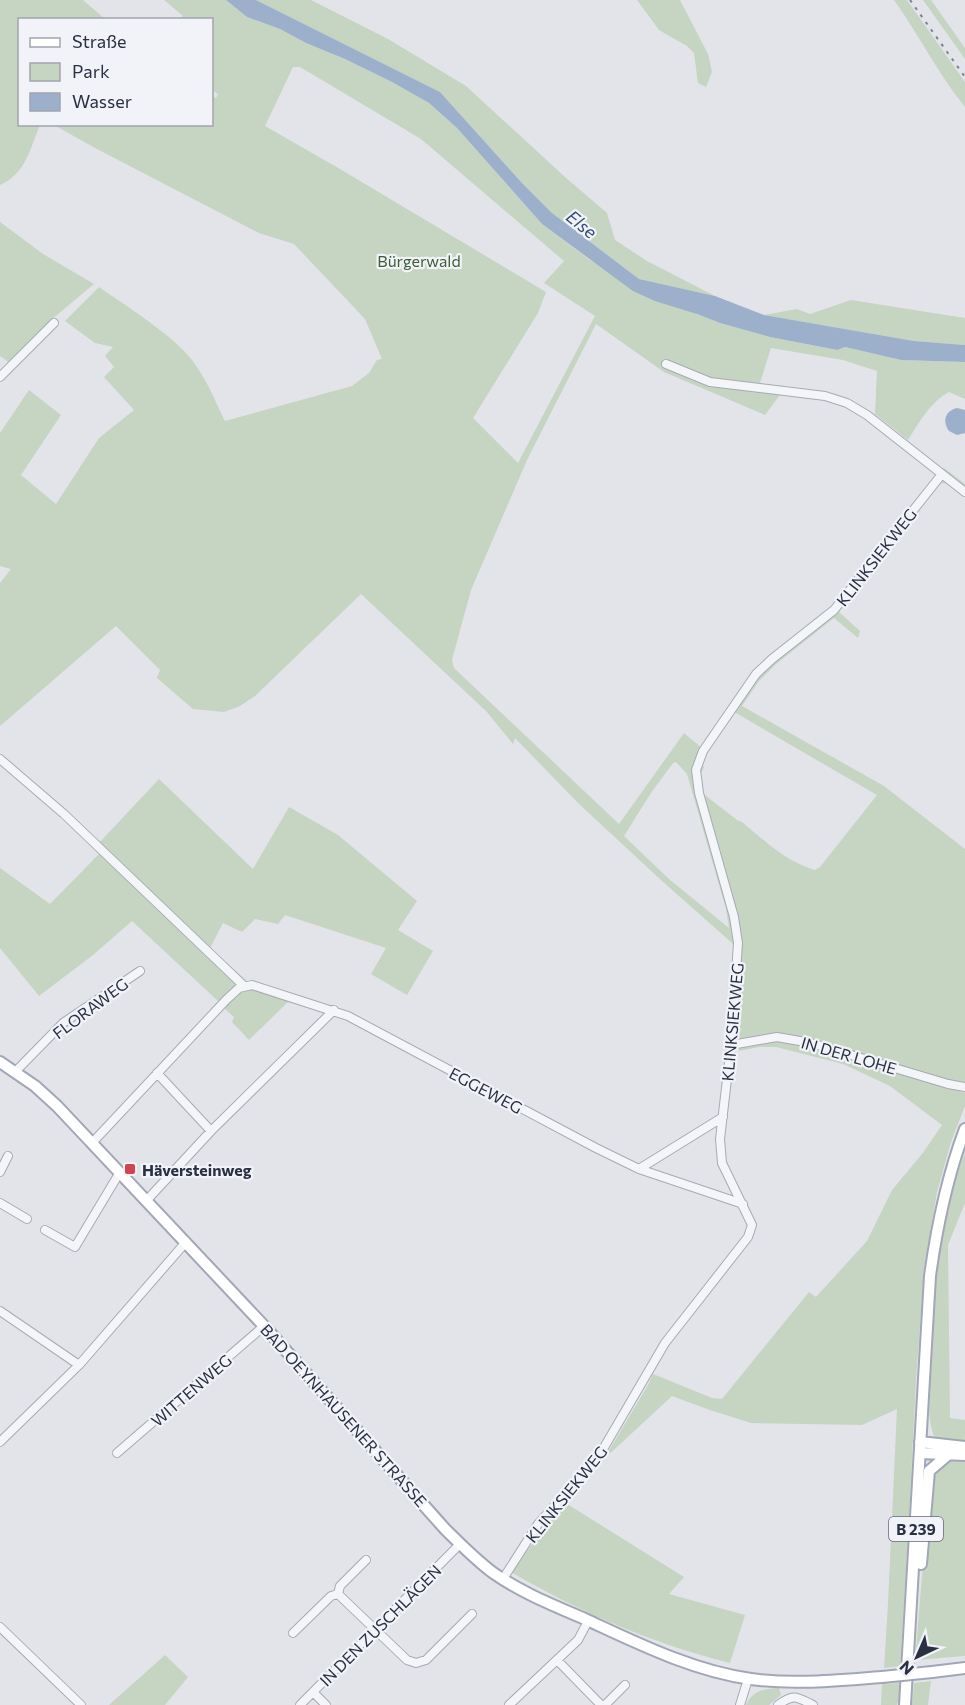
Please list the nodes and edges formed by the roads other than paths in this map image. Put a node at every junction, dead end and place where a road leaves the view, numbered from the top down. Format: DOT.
graph roads {
  1 [pos="54,323"];
  2 [pos="666,364"];
  3 [pos="0,377"];
  4 [pos="942,474"];
  5 [pos="965,492"];
  6 [pos="0,759"];
  7 [pos="140,971"];
  8 [pos="244,986"];
  9 [pos="334,1010"];
  10 [pos="731,1045"];
  11 [pos="0,1062"];
  12 [pos="15,1071"];
  13 [pos="157,1073"];
  14 [pos="965,1087"];
  15 [pos="723,1117"];
  16 [pos="965,1129"];
  17 [pos="211,1131"];
  18 [pos="93,1143"];
  19 [pos="8,1156"];
  20 [pos="639,1169"];
  21 [pos="0,1172"];
  22 [pos="120,1172"];
  23 [pos="147,1200"];
  24 [pos="0,1203"];
  25 [pos="743,1204"];
  26 [pos="27,1219"];
  27 [pos="45,1230"];
  28 [pos="186,1242"];
  29 [pos="0,1311"];
  30 [pos="264,1326"];
  31 [pos="79,1365"];
  32 [pos="0,1442"];
  33 [pos="965,1447"];
  34 [pos="920,1448"];
  35 [pos="117,1453"];
  36 [pos="949,1454"];
  37 [pos="965,1455"];
  38 [pos="460,1545"];
  39 [pos="366,1560"];
  40 [pos="503,1579"];
  41 [pos="338,1594"];
  42 [pos="911,1605"];
  43 [pos="472,1614"];
  44 [pos="588,1621"];
  45 [pos="0,1627"];
  46 [pos="376,1629"];
  47 [pos="293,1634"];
  48 [pos="557,1660"];
  49 [pos="965,1668"];
  50 [pos="748,1679"];
  51 [pos="625,1685"];
  52 [pos="313,1692"];
  53 [pos="81,1705"];
  54 [pos="300,1705"];
  55 [pos="326,1705"];
  56 [pos="508,1705"];
  57 [pos="603,1705"];
  58 [pos="740,1705"];
  59 [pos="778,1705"];
  60 [pos="813,1705"];
  61 [pos="905,1705"];
  1 -- 3 [label="street"];
  2 -- 4 [label="street"];
  4 -- 5 [label="street"];
  4 -- 10 [label="street, KLINKSIEKWEG"];
  6 -- 8 [label="street"];
  7 -- 12 [label="street, FLORAWEG"];
  8 -- 9 [label="street, EGGEWEG"];
  8 -- 13 [label="street"];
  9 -- 17 [label="street"];
  9 -- 20 [label="street, EGGEWEG"];
  10 -- 14 [label="street, IN DER LOHE"];
  10 -- 15 [label="street, KLINKSIEKWEG"];
  11 -- 12 [label="main road, BAD OEYNHAUSENER STRASSE"];
  12 -- 18 [label="main road, BAD OEYNHAUSENER STRASSE"];
  13 -- 17 [label="street"];
  13 -- 18 [label="street"];
  15 -- 20 [label="street"];
  15 -- 25 [label="street, KLINKSIEKWEG"];
  16 -- 34 [label="main road, B 239"];
  17 -- 23 [label="street"];
  18 -- 22 [label="main road, BAD OEYNHAUSENER STRASSE"];
  19 -- 21 [label="street"];
  20 -- 25 [label="street, EGGEWEG"];
  22 -- 23 [label="main road, BAD OEYNHAUSENER STRASSE"];
  22 -- 27 [label="street"];
  23 -- 28 [label="main road, BAD OEYNHAUSENER STRASSE"];
  24 -- 26 [label="street"];
  25 -- 40 [label="street, KLINKSIEKWEG"];
  28 -- 30 [label="main road, BAD OEYNHAUSENER STRASSE"];
  28 -- 31 [label="street"];
  29 -- 31 [label="street"];
  30 -- 35 [label="street, WITTENWEG"];
  30 -- 38 [label="main road, BAD OEYNHAUSENER STRASSE"];
  31 -- 32 [label="street"];
  33 -- 34 [label="main road"];
  34 -- 36 [label="main road"];
  34 -- 42 [label="main road, B 239"];
  36 -- 37 [label="main road"];
  36 -- 42 [label="main road"];
  38 -- 40 [label="main road, BAD OEYNHAUSENER STRASSE"];
  38 -- 46 [label="street, IN DEN ZUSCHLÄGEN"];
  39 -- 41 [label="street"];
  40 -- 44 [label="main road, BAD OEYNHAUSENER STRASSE"];
  41 -- 46 [label="street"];
  41 -- 47 [label="street"];
  42 -- 61 [label="main road, B 239"];
  43 -- 46 [label="street"];
  44 -- 48 [label="street"];
  44 -- 50 [label="main road, BAD OEYNHAUSENER STRASSE"];
  45 -- 53 [label="street"];
  46 -- 52 [label="street, IN DEN ZUSCHLÄGEN"];
  48 -- 56 [label="street"];
  48 -- 57 [label="street"];
  49 -- 50 [label="main road, BAD OEYNHAUSENER STRASSE, bridge"];
  50 -- 58 [label="street"];
  51 -- 57 [label="street"];
  52 -- 54 [label="street, IN DEN ZUSCHLÄGEN"];
  52 -- 55 [label="street"];
  59 -- 60 [label="street"];
}
